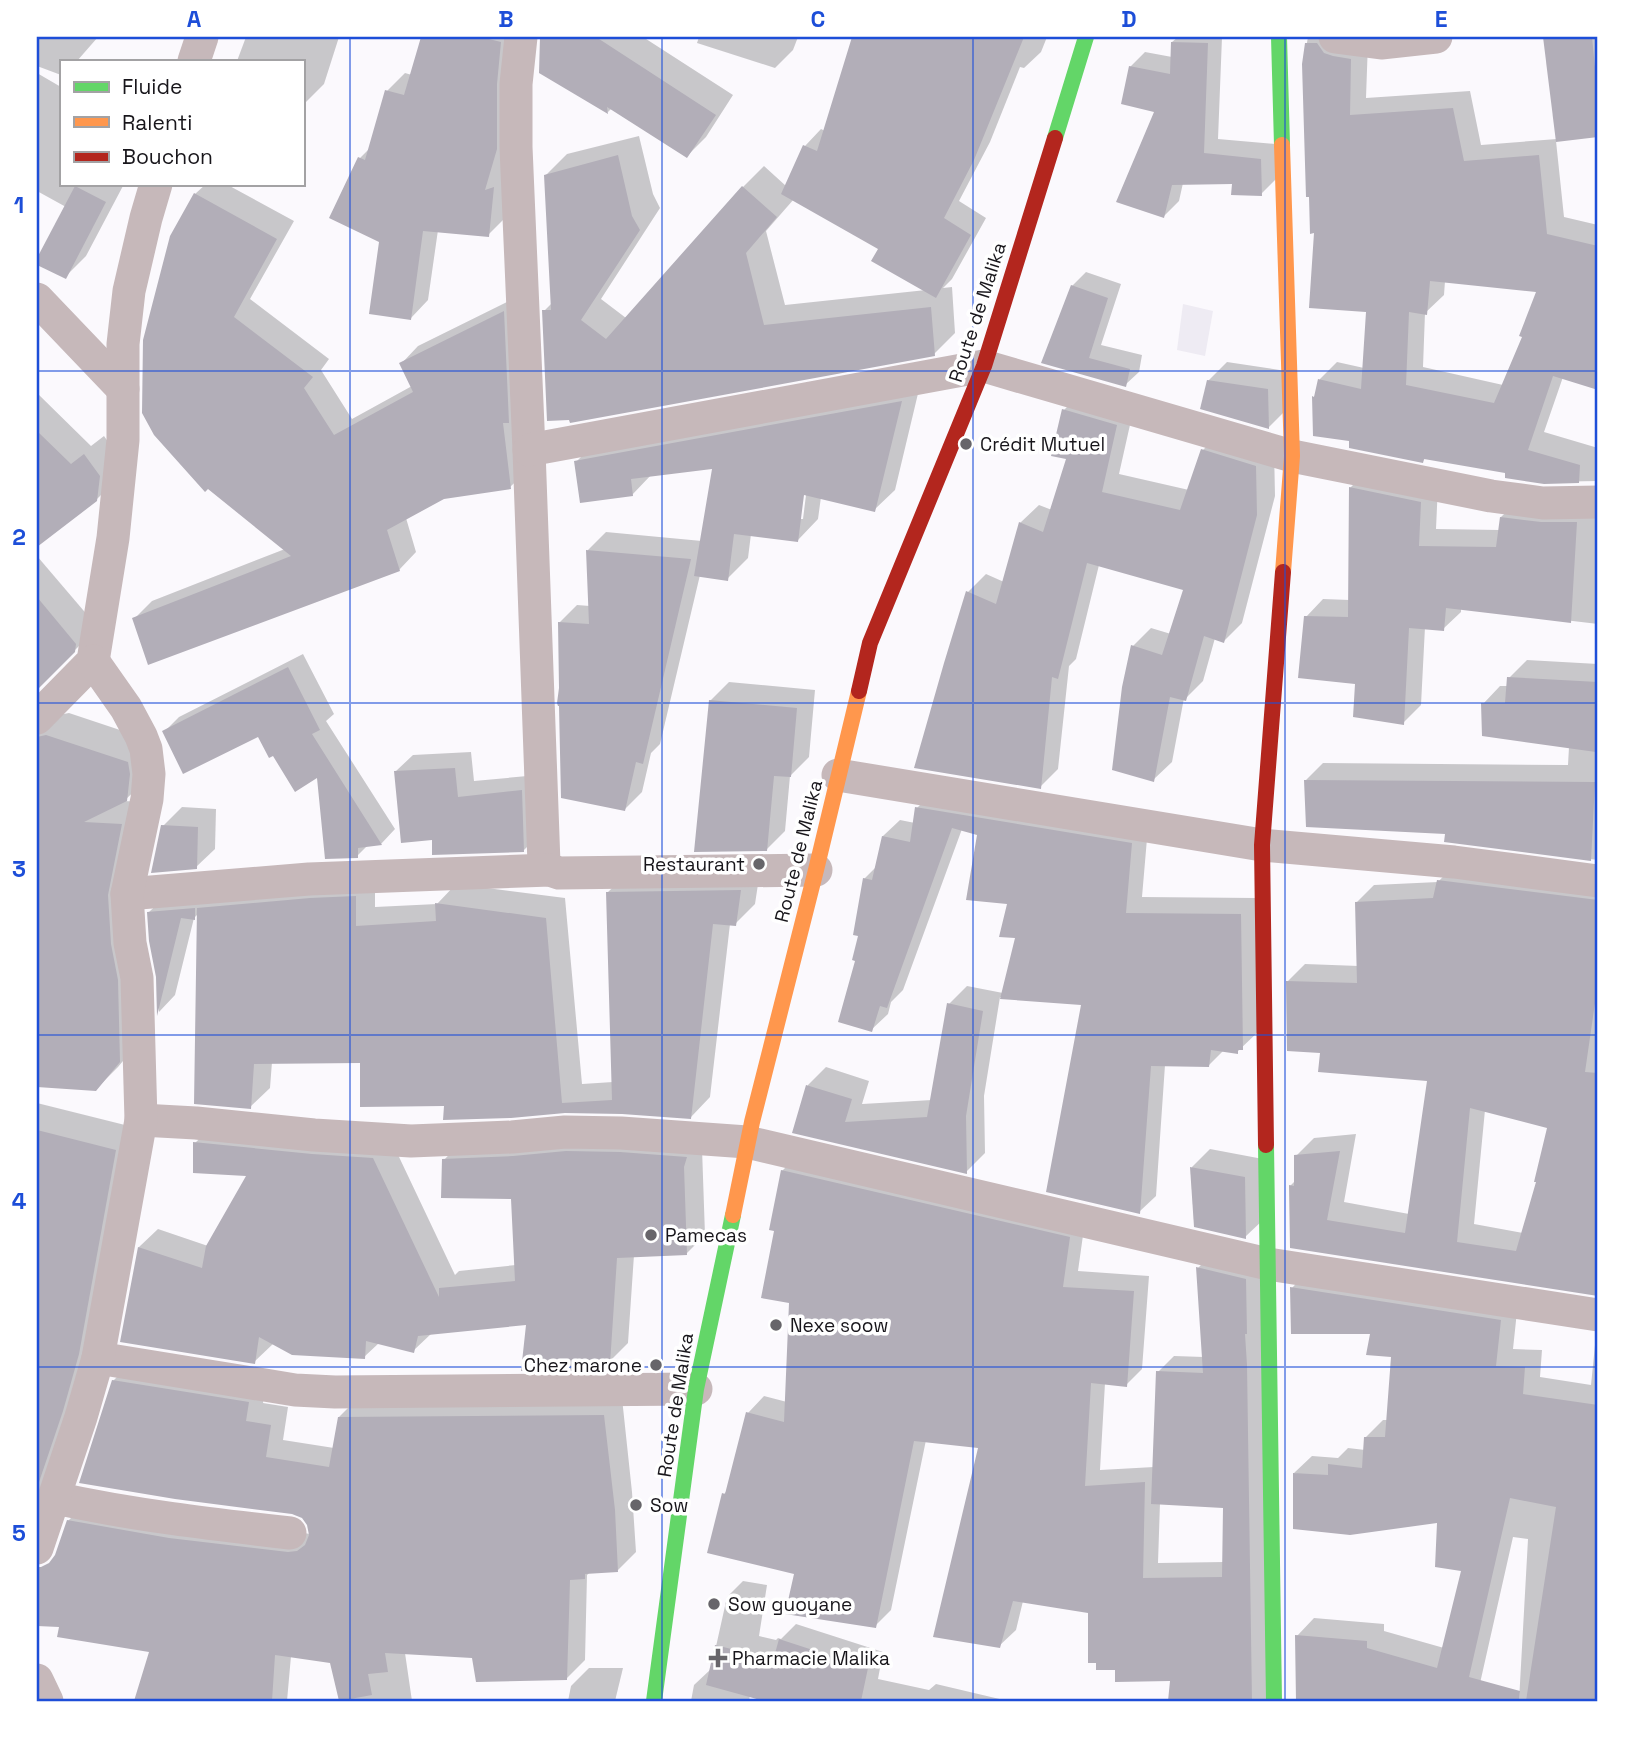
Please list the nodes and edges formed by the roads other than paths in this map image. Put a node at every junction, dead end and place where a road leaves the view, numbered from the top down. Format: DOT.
graph roads {
  1 [pos="202,37"];
  2 [pos="520,37"];
  3 [pos="1086,37"];
  4 [pos="1279,37"];
  5 [pos="1335,37"];
  6 [pos="1436,37"];
  7 [pos="194,60"];
  8 [pos="155,186"];
  9 [pos="37,299"];
  10 [pos="984,366"];
  11 [pos="123,389"];
  12 [pos="530,450"];
  13 [pos="1292,456"];
  14 [pos="1598,502"];
  15 [pos="93,662"];
  16 [pos="37,718"];
  17 [pos="838,775"];
  18 [pos="1262,845"];
  19 [pos="550,870"];
  20 [pos="816,870"];
  21 [pos="1598,881"];
  22 [pos="127,894"];
  23 [pos="141,1119"];
  24 [pos="747,1142"];
  25 [pos="1268,1264"];
  26 [pos="1598,1315"];
  27 [pos="98,1358"];
  28 [pos="696,1389"];
  29 [pos="55,1498"];
  30 [pos="290,1533"];
  31 [pos="37,1548"];
  32 [pos="37,1680"];
  33 [pos="47,1701"];
  34 [pos="654,1701"];
  35 [pos="1275,1701"];
  1 -- 7 [label="street"];
  2 -- 12 [label="street"];
  3 -- 10 [label="main road, Route de Malika"];
  4 -- 13 [label="main road"];
  5 -- 6 [label="street"];
  8 -- 11 [label="street"];
  9 -- 11 [label="street"];
  10 -- 12 [label="street"];
  10 -- 13 [label="street"];
  10 -- 17 [label="main road, Route de Malika"];
  11 -- 15 [label="street"];
  12 -- 19 [label="street"];
  13 -- 14 [label="street"];
  13 -- 18 [label="main road"];
  15 -- 16 [label="street"];
  15 -- 22 [label="street"];
  17 -- 18 [label="street"];
  17 -- 20 [label="main road, Route de Malika"];
  18 -- 21 [label="street"];
  18 -- 25 [label="main road"];
  19 -- 20 [label="street"];
  19 -- 22 [label="street"];
  20 -- 24 [label="main road, Route de Malika"];
  22 -- 23 [label="street"];
  23 -- 24 [label="street"];
  23 -- 27 [label="street"];
  24 -- 25 [label="street"];
  24 -- 28 [label="main road, Route de Malika"];
  25 -- 26 [label="street"];
  25 -- 35 [label="main road"];
  27 -- 28 [label="street"];
  27 -- 29 [label="street"];
  28 -- 34 [label="main road, Route de Malika"];
  29 -- 30 [label="street"];
  29 -- 31 [label="street"];
  32 -- 33 [label="street"];
}
